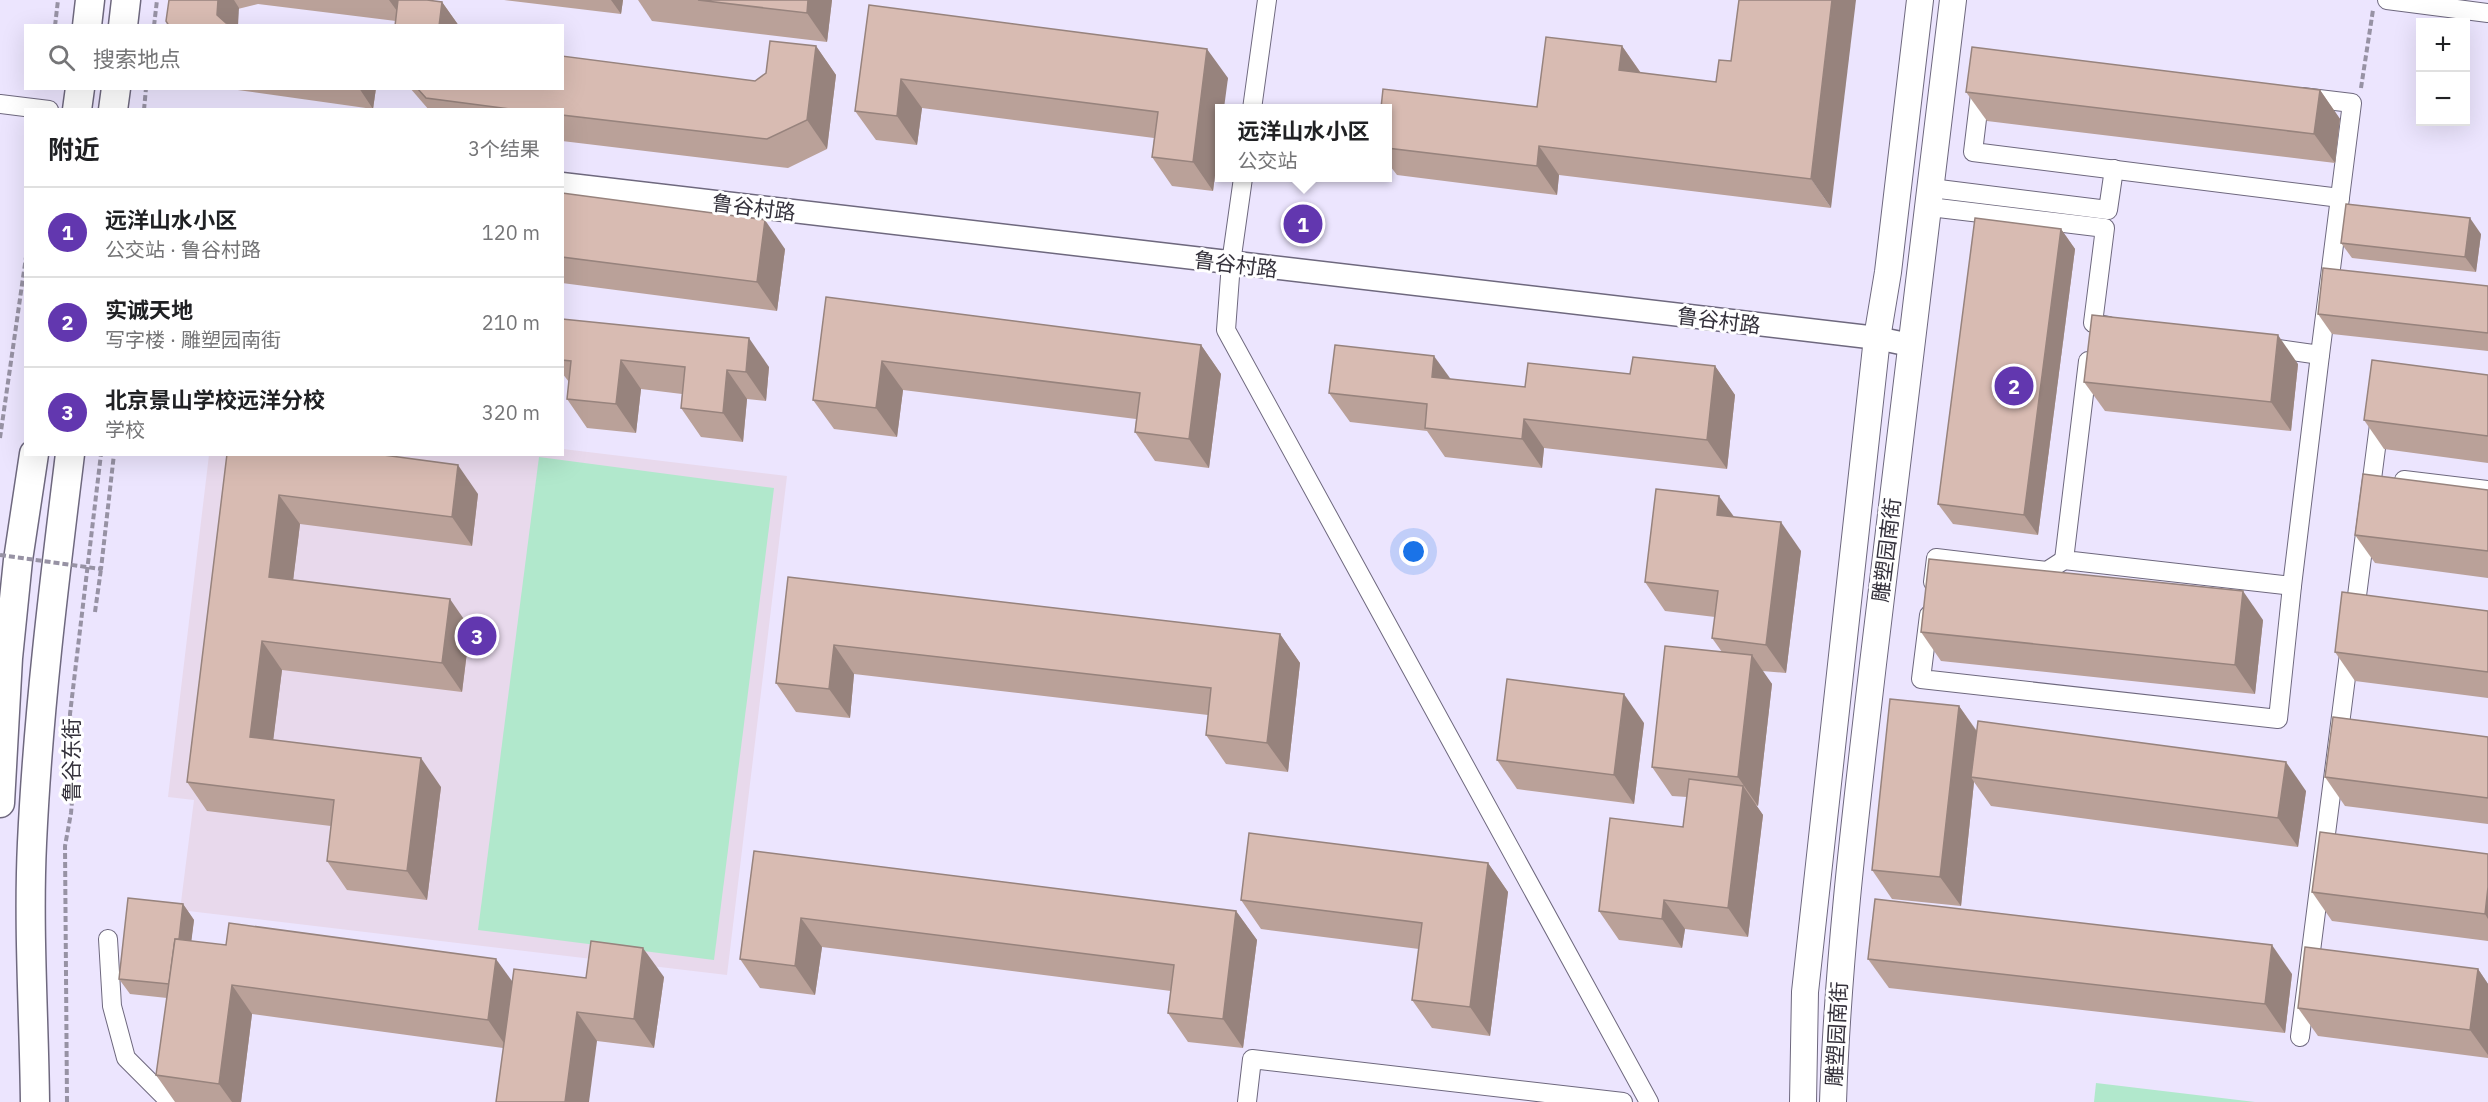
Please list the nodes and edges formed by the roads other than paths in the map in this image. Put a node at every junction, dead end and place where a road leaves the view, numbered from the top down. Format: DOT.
graph roads {
  1 [pos="90,0"];
  2 [pos="126,0"];
  3 [pos="1267,0"];
  4 [pos="1920,0"];
  5 [pos="1953,0"];
  6 [pos="2388,0"];
  7 [pos="2488,13"];
  8 [pos="87,24"];
  9 [pos="123,24"];
  10 [pos="1983,69"];
  11 [pos="80,90"];
  12 [pos="116,90"];
  13 [pos="2281,94"];
  14 [pos="0,104"];
  15 [pos="1253,104"];
  16 [pos="33,108"];
  17 [pos="77,108"];
  18 [pos="113,108"];
  19 [pos="2114,170"];
  20 [pos="1242,182"];
  21 [pos="564,184"];
  22 [pos="1931,198"];
  23 [pos="2340,198"];
  24 [pos="2107,219"];
  25 [pos="1231,263"];
  26 [pos="2127,328"];
  27 [pos="2091,335"];
  28 [pos="1877,338"];
  29 [pos="2241,344"];
  30 [pos="1910,345"];
  31 [pos="2320,355"];
  32 [pos="2382,398"];
  33 [pos="34,456"];
  34 [pos="70,456"];
  35 [pos="2372,476"];
  36 [pos="2488,490"];
  37 [pos="2064,560"];
  38 [pos="2292,586"];
  39 [pos="2357,595"];
  40 [pos="2381,598"];
  41 [pos="2341,722"];
  42 [pos="2363,724"];
  43 [pos="0,803"];
  44 [pos="2325,839"];
  45 [pos="2349,843"];
  46 [pos="108,939"];
  47 [pos="2310,955"];
  48 [pos="2334,958"];
  49 [pos="2300,1037"];
  50 [pos="35,1102"];
  51 [pos="170,1102"];
  52 [pos="1247,1102"];
  53 [pos="1623,1102"];
  54 [pos="1649,1102"];
  55 [pos="1803,1102"];
  56 [pos="1833,1102"];
  1 -- 8 [label="main road"];
  2 -- 9 [label="main road"];
  3 -- 15 [label="street"];
  4 -- 28 [label="main road, 雕塑园南街"];
  5 -- 22 [label="main road, 雕塑园南街"];
  6 -- 7 [label="street"];
  10 -- 19 [label="street"];
  11 -- 17 [label="main road"];
  12 -- 18 [label="main road"];
  13 -- 23 [label="street"];
  14 -- 16 [label="street"];
  19 -- 23 [label="street"];
  19 -- 24 [label="street"];
  20 -- 25 [label="street"];
  21 -- 25 [label="street, 鲁谷村路"];
  22 -- 24 [label="street"];
  22 -- 30 [label="main road, 雕塑园南街"];
  23 -- 31 [label="street"];
  24 -- 27 [label="street"];
  25 -- 28 [label="street, 鲁谷村路"];
  25 -- 54 [label="street"];
  26 -- 27 [label="street"];
  27 -- 37 [label="street"];
  28 -- 30 [label="street, 鲁谷村路"];
  28 -- 55 [label="main road, 雕塑园南街"];
  29 -- 31 [label="street"];
  30 -- 56 [label="main road, 雕塑园南街"];
  31 -- 38 [label="street"];
  32 -- 35 [label="street"];
  33 -- 43 [label="main road"];
  34 -- 50 [label="main road, 鲁谷东街"];
  35 -- 36 [label="street"];
  35 -- 39 [label="street"];
  37 -- 38 [label="street"];
  37 -- 38 [label="street"];
  39 -- 40 [label="street"];
  39 -- 41 [label="street"];
  41 -- 42 [label="street"];
  41 -- 44 [label="street"];
  44 -- 45 [label="street"];
  44 -- 47 [label="street"];
  46 -- 51 [label="street"];
  47 -- 48 [label="street"];
  47 -- 49 [label="street"];
  52 -- 53 [label="street"];
}
